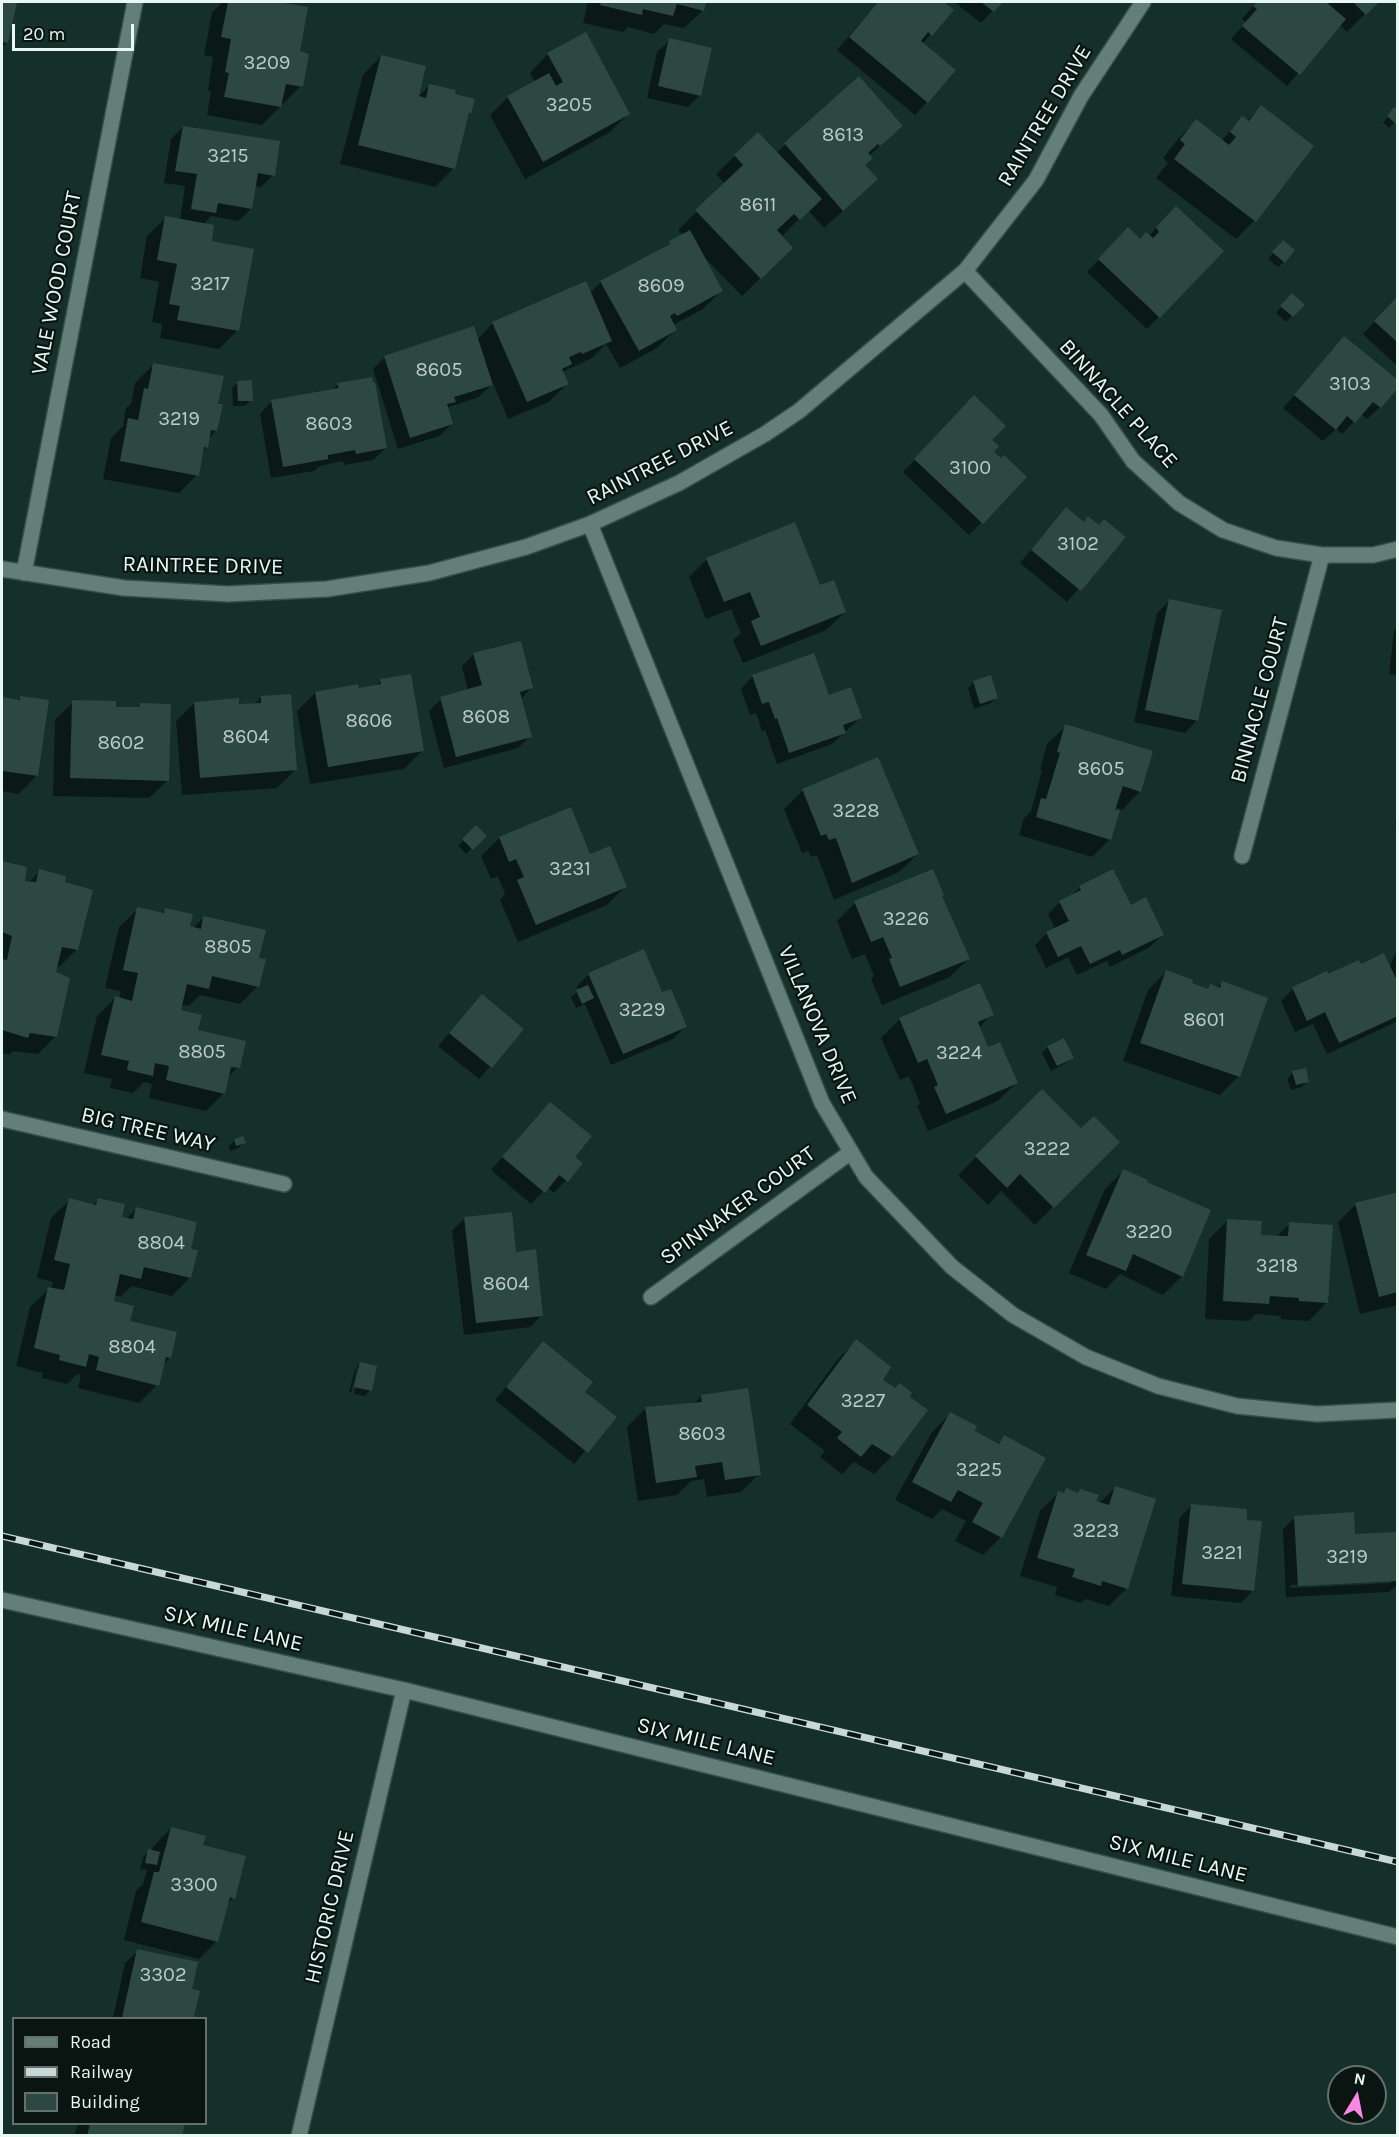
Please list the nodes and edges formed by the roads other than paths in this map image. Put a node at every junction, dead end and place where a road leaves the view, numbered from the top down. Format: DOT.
graph roads {
  1 [pos="135,2"];
  2 [pos="1143,2"];
  3 [pos="965,271"];
  4 [pos="590,524"];
  5 [pos="1398,549"];
  6 [pos="1322,555"];
  7 [pos="2,569"];
  8 [pos="24,573"];
  9 [pos="1242,856"];
  10 [pos="2,1119"];
  11 [pos="851,1152"];
  12 [pos="284,1184"];
  13 [pos="651,1297"];
  14 [pos="1398,1410"];
  15 [pos="2,1600"];
  16 [pos="404,1690"];
  17 [pos="1398,1937"];
  18 [pos="299,2136"];
  1 -- 8 [label="street, VALE WOOD COURT"];
  2 -- 3 [label="street, RAINTREE DRIVE"];
  3 -- 4 [label="street, RAINTREE DRIVE"];
  3 -- 6 [label="street, BINNACLE PLACE"];
  4 -- 8 [label="street, RAINTREE DRIVE"];
  4 -- 11 [label="street, VILLANOVA DRIVE"];
  5 -- 6 [label="street, BINNACLE PLACE"];
  6 -- 9 [label="street, BINNACLE COURT"];
  7 -- 8 [label="street, RAINTREE DRIVE"];
  10 -- 12 [label="street, BIG TREE WAY"];
  11 -- 13 [label="street, SPINNAKER COURT"];
  11 -- 14 [label="street, VILLANOVA DRIVE"];
  15 -- 16 [label="street, SIX MILE LANE"];
  16 -- 17 [label="street, SIX MILE LANE"];
  16 -- 18 [label="street, HISTORIC DRIVE"];
}
